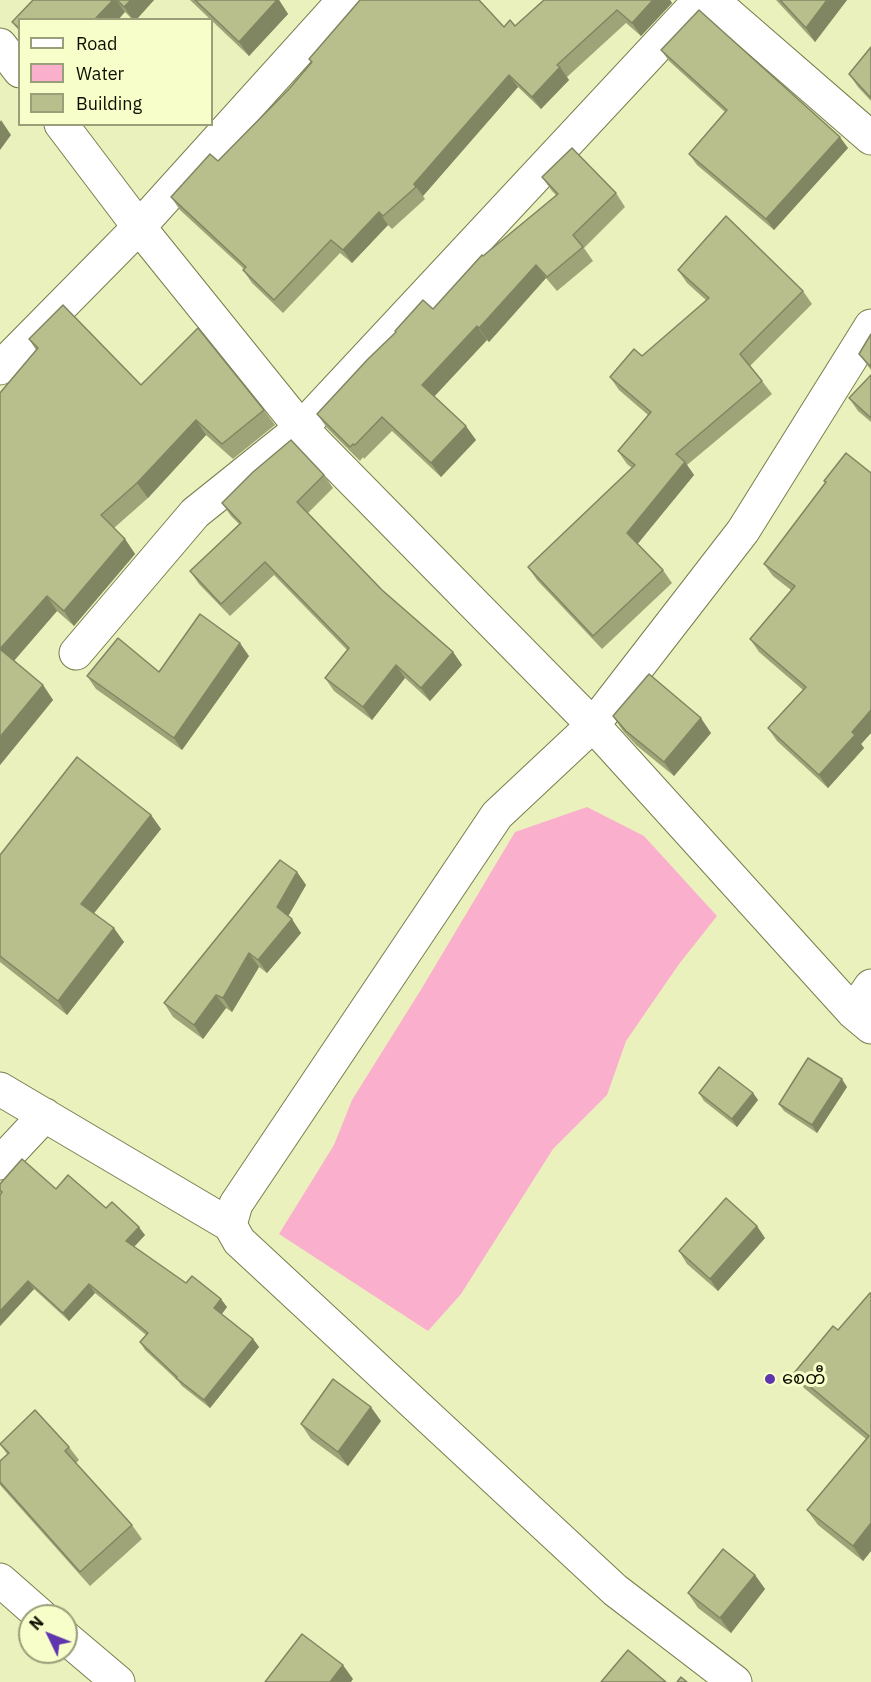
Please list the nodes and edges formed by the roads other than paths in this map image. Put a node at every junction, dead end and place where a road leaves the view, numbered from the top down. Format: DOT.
graph roads {
  1 [pos="344,0"];
  2 [pos="700,0"];
  3 [pos="712,0"];
  4 [pos="0,45"];
  5 [pos="18,68"];
  6 [pos="63,126"];
  7 [pos="871,138"];
  8 [pos="139,227"];
  9 [pos="871,327"];
  10 [pos="0,368"];
  11 [pos="301,428"];
  12 [pos="76,653"];
  13 [pos="593,725"];
  14 [pos="865,1009"];
  15 [pos="0,1089"];
  16 [pos="45,1115"];
  17 [pos="0,1163"];
  18 [pos="230,1225"];
  19 [pos="0,1580"];
  20 [pos="27,1604"];
  21 [pos="78,1648"];
  22 [pos="118,1682"];
  23 [pos="735,1682"];
  1 -- 8 [label="street"];
  2 -- 11 [label="street"];
  3 -- 7 [label="street"];
  4 -- 5 [label="street"];
  6 -- 8 [label="street"];
  8 -- 10 [label="street"];
  8 -- 11 [label="street"];
  9 -- 13 [label="street"];
  11 -- 12 [label="street"];
  11 -- 13 [label="street"];
  13 -- 14 [label="street"];
  13 -- 18 [label="street"];
  15 -- 16 [label="street"];
  16 -- 17 [label="street"];
  16 -- 18 [label="street"];
  18 -- 23 [label="street"];
  19 -- 20 [label="street"];
  21 -- 22 [label="street"];
}
